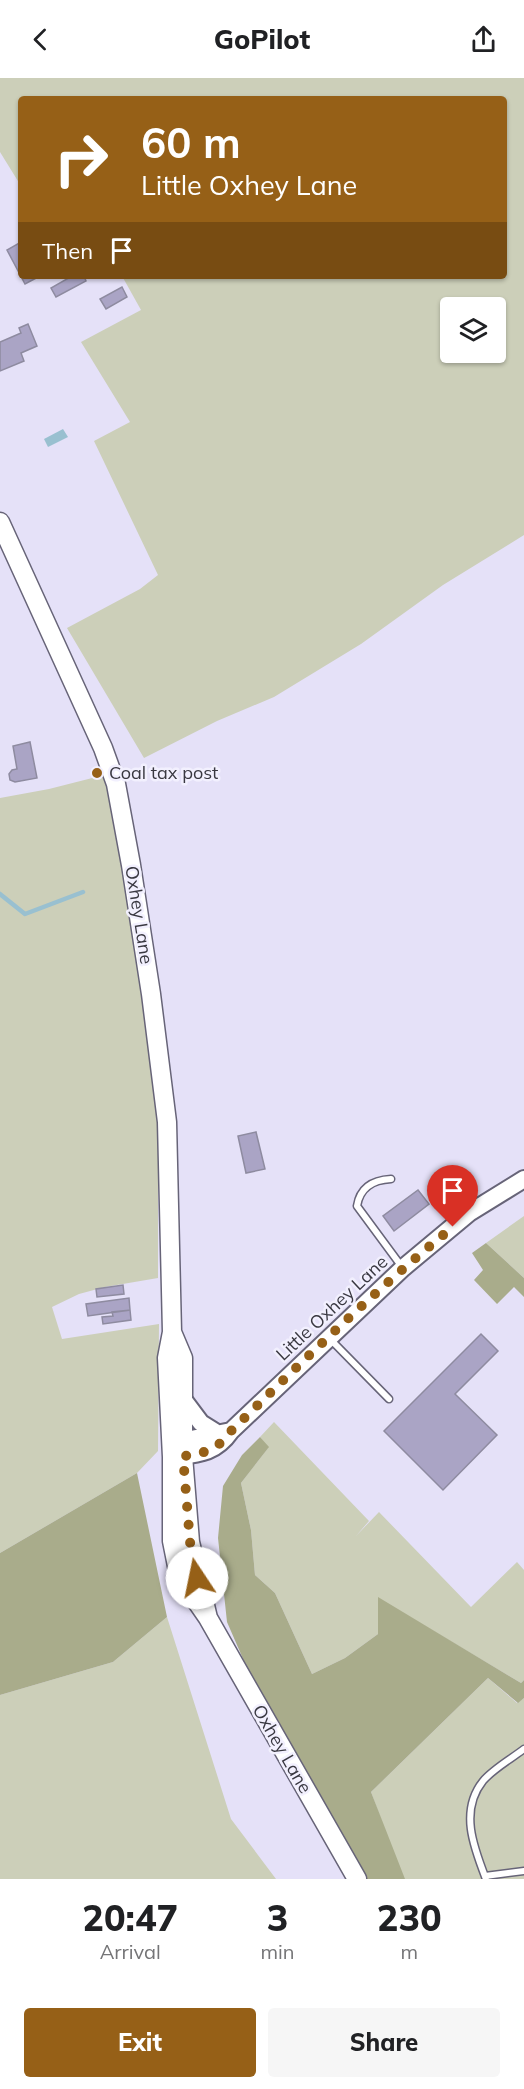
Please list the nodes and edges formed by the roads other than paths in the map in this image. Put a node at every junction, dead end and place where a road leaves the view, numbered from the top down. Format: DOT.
graph roads {
  1 [pos="0,522"];
  2 [pos="391,1179"];
  3 [pos="524,1179"];
  4 [pos="403,1268"];
  5 [pos="172,1332"];
  6 [pos="328,1337"];
  7 [pos="183,1399"];
  8 [pos="389,1399"];
  9 [pos="224,1432"];
  10 [pos="177,1449"];
  11 [pos="524,1749"];
  12 [pos="524,1871"];
  13 [pos="486,1878"];
  14 [pos="357,1879"];
  1 -- 5 [label="main road, Oxhey Lane"];
  2 -- 4 [label="lane"];
  3 -- 4 [label="main road, Little Oxhey Lane"];
  4 -- 6 [label="main road, Little Oxhey Lane"];
  5 -- 7 [label="main road, Oxhey Lane"];
  5 -- 10 [label="main road, Oxhey Lane"];
  6 -- 8 [label="lane"];
  6 -- 9 [label="main road, Little Oxhey Lane"];
  7 -- 9 [label="main road"];
  7 -- 10 [label="main road, Oxhey Lane"];
  9 -- 10 [label="main road, Little Oxhey Lane"];
  10 -- 14 [label="main road, Oxhey Lane"];
  11 -- 13 [label="lane"];
  12 -- 13 [label="lane"];
}
